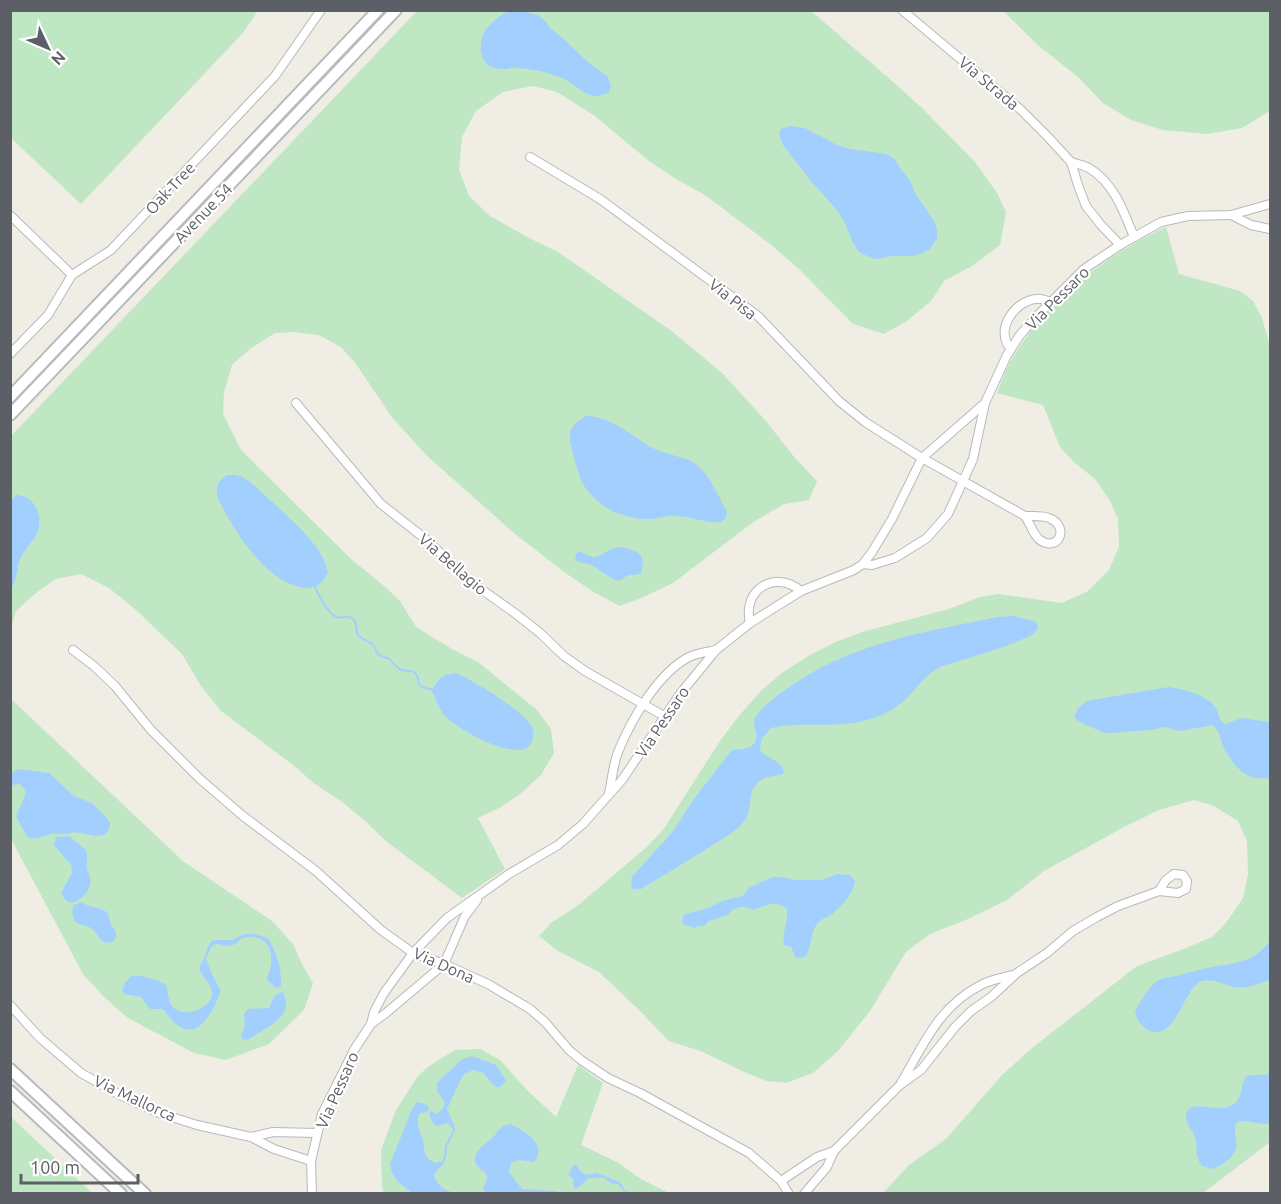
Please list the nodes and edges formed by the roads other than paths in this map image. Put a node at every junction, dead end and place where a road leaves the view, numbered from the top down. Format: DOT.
graph roads {
  1 [pos="321,10"];
  2 [pos="378,10"];
  3 [pos="396,10"];
  4 [pos="902,10"];
  5 [pos="530,157"];
  6 [pos="1071,162"];
  7 [pos="1270,204"];
  8 [pos="10,215"];
  9 [pos="1231,215"];
  10 [pos="1270,229"];
  11 [pos="1134,237"];
  12 [pos="1120,245"];
  13 [pos="72,275"];
  14 [pos="1050,302"];
  15 [pos="1011,349"];
  16 [pos="10,354"];
  17 [pos="10,397"];
  18 [pos="296,403"];
  19 [pos="985,404"];
  20 [pos="10,415"];
  21 [pos="922,458"];
  22 [pos="964,481"];
  23 [pos="1025,516"];
  24 [pos="863,564"];
  25 [pos="801,591"];
  26 [pos="750,623"];
  27 [pos="73,650"];
  28 [pos="716,650"];
  29 [pos="645,704"];
  30 [pos="664,716"];
  31 [pos="609,794"];
  32 [pos="1159,891"];
  33 [pos="482,893"];
  34 [pos="413,953"];
  35 [pos="444,964"];
  36 [pos="1017,974"];
  37 [pos="10,1005"];
  38 [pos="371,1023"];
  39 [pos="10,1069"];
  40 [pos="900,1085"];
  41 [pos="10,1091"];
  42 [pos="317,1133"];
  43 [pos="251,1137"];
  44 [pos="834,1152"];
  45 [pos="311,1161"];
  46 [pos="781,1181"];
  47 [pos="121,1194"];
  48 [pos="145,1194"];
  49 [pos="312,1194"];
  50 [pos="789,1194"];
  51 [pos="804,1194"];
  1 -- 13 [label="street, Oak-Tree"];
  2 -- 17 [label="street, Avenue 54"];
  3 -- 20 [label="street, Avenue 54"];
  4 -- 6 [label="street, Via Strada"];
  5 -- 21 [label="street, Via Pisa"];
  6 -- 11 [label="street, Via Strada"];
  6 -- 12 [label="street, Via Strada"];
  7 -- 9 [label="street, Via Pessaro"];
  8 -- 13 [label="street"];
  9 -- 10 [label="street, Via Pessaro"];
  9 -- 11 [label="street, Via Pessaro"];
  11 -- 12 [label="street, Via Pessaro"];
  12 -- 14 [label="street, Via Pessaro"];
  13 -- 16 [label="street, Oak-Tree"];
  14 -- 15 [label="street, Via Pessaro"];
  14 -- 15 [label="street"];
  15 -- 19 [label="street, Via Pessaro"];
  18 -- 29 [label="street, Via Bellagio"];
  19 -- 21 [label="street, Via Pessaro"];
  19 -- 22 [label="street, Via Pessaro"];
  21 -- 22 [label="street, Via Pisa"];
  21 -- 24 [label="street, Via Pessaro"];
  22 -- 23 [label="street, Via Pisa"];
  22 -- 24 [label="street, Via Pessaro"];
  23 -- 23 [label="street"];
  24 -- 25 [label="street, Via Pessaro"];
  25 -- 26 [label="street, Via Pessaro"];
  25 -- 26 [label="street"];
  26 -- 28 [label="street, Via Pessaro"];
  27 -- 34 [label="street, Via Dona"];
  28 -- 29 [label="street, Via Pessaro"];
  28 -- 30 [label="street, Via Pessaro"];
  29 -- 30 [label="street, Via Bellagio"];
  29 -- 31 [label="street, Via Pessaro"];
  30 -- 31 [label="street, Via Pessaro"];
  31 -- 33 [label="street, Via Pessaro"];
  32 -- 36 [label="street"];
  33 -- 34 [label="street, Via Pessaro"];
  33 -- 35 [label="street, Via Pessaro"];
  34 -- 35 [label="street, Via Dona"];
  34 -- 38 [label="street, Via Pessaro"];
  35 -- 38 [label="street, Via Pessaro"];
  35 -- 46 [label="street, Via Dona"];
  36 -- 40 [label="street"];
  36 -- 40 [label="street"];
  37 -- 43 [label="street, Via Mallorca"];
  38 -- 42 [label="street, Via Pessaro"];
  39 -- 48 [label="street"];
  40 -- 44 [label="street"];
  41 -- 47 [label="street"];
  42 -- 43 [label="street, Via Mallorca"];
  42 -- 45 [label="street, Via Pessaro"];
  43 -- 45 [label="street, Via Mallorca"];
  44 -- 46 [label="street"];
  44 -- 51 [label="street"];
  45 -- 49 [label="street, Via Pessaro"];
  46 -- 50 [label="street, Via Dona"];
}
